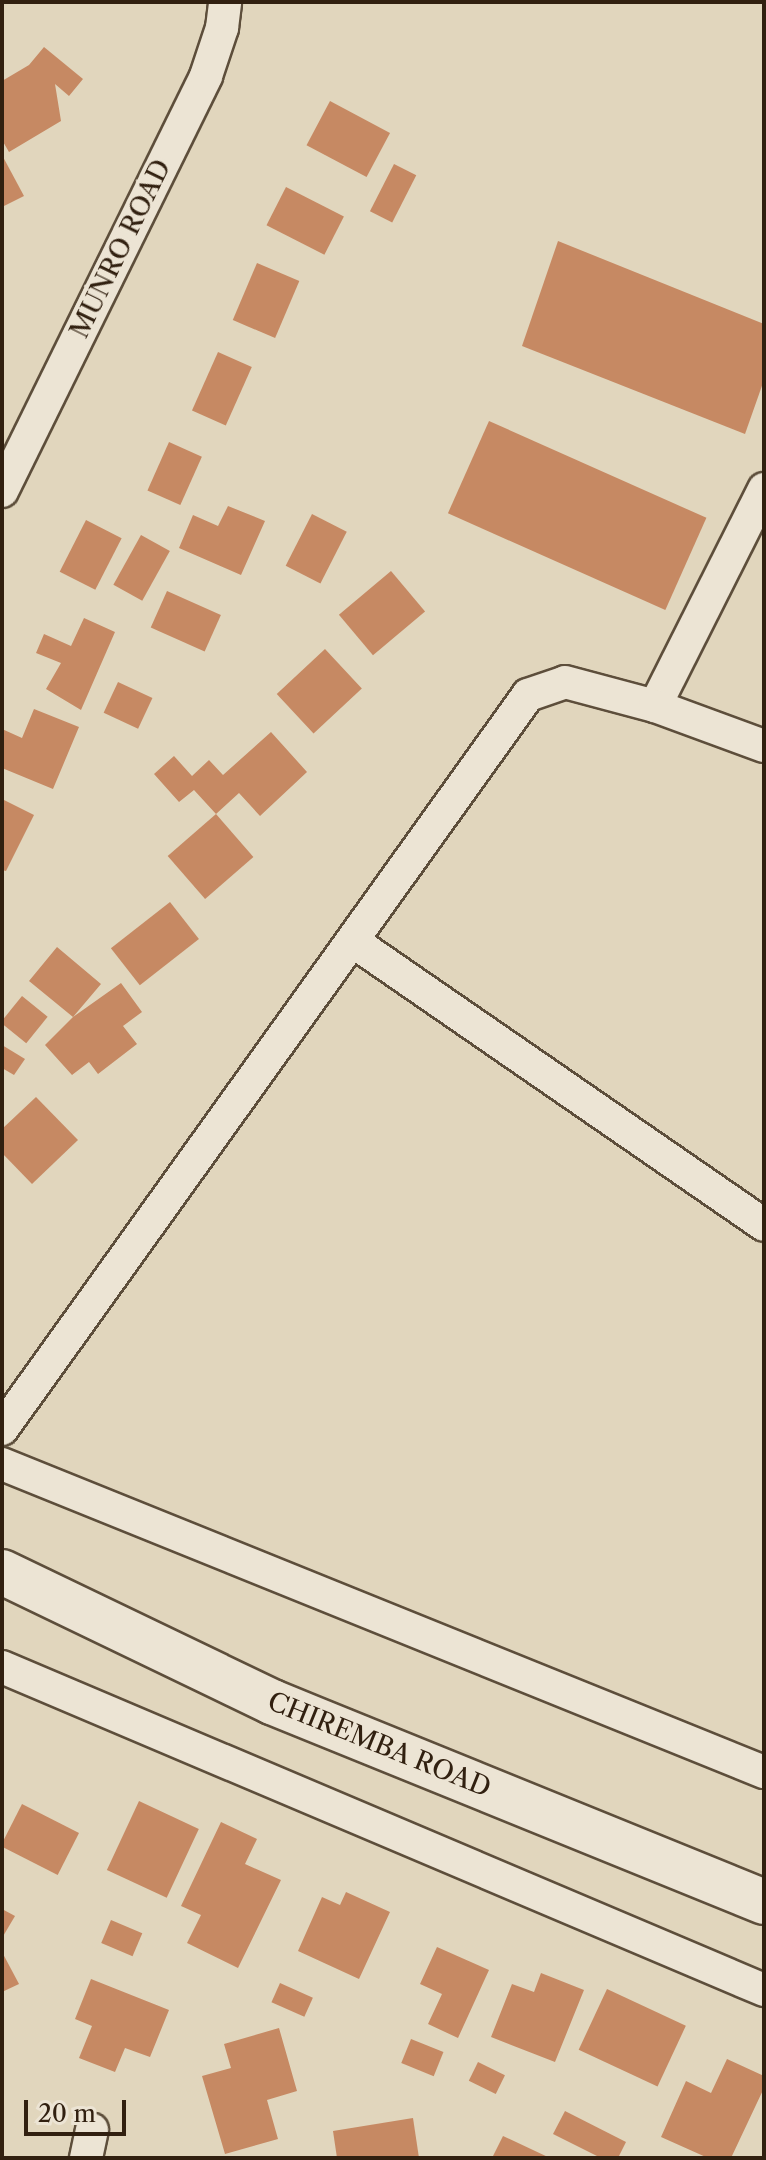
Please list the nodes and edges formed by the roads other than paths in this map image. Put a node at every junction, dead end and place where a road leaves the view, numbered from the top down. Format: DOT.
graph roads {
  1 [pos="225,2"];
  2 [pos="764,489"];
  3 [pos="2,491"];
  4 [pos="655,706"];
  5 [pos="764,746"];
  6 [pos="354,942"];
  7 [pos="764,1225"];
  8 [pos="2,1429"];
  9 [pos="2,1464"];
  10 [pos="2,1572"];
  11 [pos="2,1667"];
  12 [pos="764,1772"];
  13 [pos="764,1902"];
  14 [pos="764,1990"];
  1 -- 3 [label="street, MUNRO ROAD"];
  2 -- 4 [label="street"];
  4 -- 5 [label="street"];
  4 -- 6 [label="street"];
  6 -- 7 [label="street"];
  6 -- 8 [label="street"];
  9 -- 12 [label="street"];
  10 -- 13 [label="main road, CHIREMBA ROAD"];
  11 -- 14 [label="street"];
}
